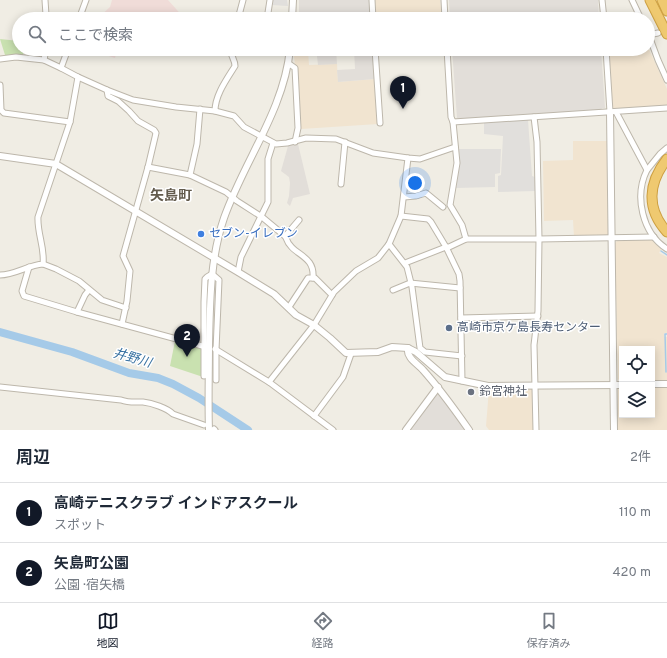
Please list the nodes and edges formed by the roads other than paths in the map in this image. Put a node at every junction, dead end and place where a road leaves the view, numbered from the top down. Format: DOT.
graph roads {
  1 [pos="45,0"];
  2 [pos="86,0"];
  3 [pos="243,0"];
  4 [pos="270,0"];
  5 [pos="292,0"];
  6 [pos="372,0"];
  7 [pos="444,0"];
  8 [pos="602,0"];
  9 [pos="632,0"];
  10 [pos="650,0"];
  11 [pos="662,0"];
  12 [pos="667,11"];
  13 [pos="46,12"];
  14 [pos="82,12"];
  15 [pos="240,12"];
  16 [pos="268,12"];
  17 [pos="292,12"];
  18 [pos="373,12"];
  19 [pos="445,12"];
  20 [pos="603,12"];
  21 [pos="638,12"];
  22 [pos="664,32"];
  23 [pos="655,52"];
  24 [pos="45,56"];
  25 [pos="66,56"];
  26 [pos="232,56"];
  27 [pos="289,56"];
  28 [pos="375,56"];
  29 [pos="447,56"];
  30 [pos="607,56"];
  31 [pos="0,59"];
  32 [pos="44,60"];
  33 [pos="288,64"];
  34 [pos="62,68"];
  35 [pos="78,77"];
  36 [pos="667,80"];
  37 [pos="0,85"];
  38 [pos="107,90"];
  39 [pos="667,108"];
  40 [pos="200,110"];
  41 [pos="215,111"];
  42 [pos="613,112"];
  43 [pos="534,117"];
  44 [pos="70,122"];
  45 [pos="453,122"];
  46 [pos="380,123"];
  47 [pos="261,136"];
  48 [pos="295,142"];
  49 [pos="345,142"];
  50 [pos="273,143"];
  51 [pos="455,147"];
  52 [pos="667,148"];
  53 [pos="0,156"];
  54 [pos="408,158"];
  55 [pos="667,159"];
  56 [pos="56,164"];
  57 [pos="148,167"];
  58 [pos="667,168"];
  59 [pos="647,170"];
  60 [pos="190,175"];
  61 [pos="341,184"];
  62 [pos="233,196"];
  63 [pos="404,196"];
  64 [pos="443,207"];
  65 [pos="136,211"];
  66 [pos="400,216"];
  67 [pos="262,217"];
  68 [pos="299,220"];
  69 [pos="667,223"];
  70 [pos="667,232"];
  71 [pos="286,237"];
  72 [pos="654,237"];
  73 [pos="611,238"];
  74 [pos="466,239"];
  75 [pos="539,239"];
  76 [pos="389,244"];
  77 [pos="446,247"];
  78 [pos="667,249"];
  79 [pos="215,258"];
  80 [pos="405,263"];
  81 [pos="43,264"];
  82 [pos="29,267"];
  83 [pos="238,272"];
  84 [pos="212,274"];
  85 [pos="0,275"];
  86 [pos="313,278"];
  87 [pos="410,284"];
  88 [pos="460,288"];
  89 [pos="89,290"];
  90 [pos="393,290"];
  91 [pos="332,295"];
  92 [pos="289,307"];
  93 [pos="126,308"];
  94 [pos="77,312"];
  95 [pos="538,316"];
  96 [pos="461,318"];
  97 [pos="122,324"];
  98 [pos="314,325"];
  99 [pos="205,346"];
  100 [pos="408,348"];
  101 [pos="215,350"];
  102 [pos="351,354"];
  103 [pos="462,356"];
  104 [pos="204,376"];
  105 [pos="216,380"];
  106 [pos="462,381"];
  107 [pos="269,382"];
  108 [pos="655,384"];
  109 [pos="667,384"];
  110 [pos="613,385"];
  111 [pos="619,385"];
  112 [pos="535,386"];
  113 [pos="0,387"];
  114 [pos="438,387"];
  115 [pos="314,416"];
  116 [pos="208,428"];
  117 [pos="333,430"];
  118 [pos="406,430"];
  119 [pos="470,430"];
  120 [pos="536,430"];
  121 [pos="614,430"];
  1 -- 13 [label="street"];
  2 -- 14 [label="street"];
  3 -- 15 [label="street"];
  4 -- 16 [label="street"];
  5 -- 17 [label="street"];
  6 -- 18 [label="street"];
  7 -- 19 [label="street"];
  8 -- 20 [label="street"];
  9 -- 21 [label="street"];
  10 -- 22 [label="highway"];
  11 -- 12 [label="highway"];
  23 -- 36 [label="street"];
  24 -- 32 [label="street"];
  25 -- 34 [label="street"];
  26 -- 41 [label="street"];
  27 -- 33 [label="street"];
  28 -- 46 [label="street"];
  29 -- 45 [label="street"];
  30 -- 42 [label="street"];
  31 -- 32 [label="street"];
  32 -- 34 [label="street"];
  33 -- 47 [label="street"];
  33 -- 48 [label="street"];
  34 -- 35 [label="street"];
  35 -- 38 [label="street"];
  35 -- 44 [label="street"];
  37 -- 44 [label="street"];
  38 -- 40 [label="street"];
  38 -- 57 [label="street"];
  39 -- 42 [label="street"];
  40 -- 41 [label="street"];
  40 -- 60 [label="street"];
  41 -- 47 [label="street"];
  42 -- 43 [label="street"];
  42 -- 59 [label="street"];
  42 -- 73 [label="street"];
  43 -- 45 [label="street"];
  43 -- 75 [label="street"];
  44 -- 56 [label="street"];
  45 -- 51 [label="street"];
  47 -- 50 [label="street"];
  47 -- 62 [label="street"];
  48 -- 49 [label="street"];
  48 -- 50 [label="street"];
  49 -- 54 [label="street"];
  49 -- 61 [label="street"];
  50 -- 67 [label="street"];
  51 -- 54 [label="street"];
  51 -- 74 [label="street"];
  52 -- 59 [label="street"];
  53 -- 56 [label="street"];
  54 -- 63 [label="street"];
  55 -- 70 [label="highway"];
  56 -- 65 [label="street"];
  56 -- 81 [label="street"];
  57 -- 60 [label="street"];
  57 -- 65 [label="street"];
  58 -- 69 [label="highway"];
  59 -- 72 [label="street"];
  60 -- 62 [label="street"];
  62 -- 67 [label="street"];
  62 -- 79 [label="street"];
  63 -- 64 [label="street"];
  63 -- 66 [label="street"];
  65 -- 79 [label="street"];
  65 -- 93 [label="street"];
  66 -- 76 [label="street"];
  66 -- 77 [label="street"];
  67 -- 71 [label="street"];
  67 -- 83 [label="street"];
  68 -- 71 [label="street"];
  71 -- 86 [label="street"];
  72 -- 73 [label="street"];
  72 -- 78 [label="street"];
  73 -- 75 [label="street"];
  73 -- 110 [label="street"];
  74 -- 75 [label="street"];
  74 -- 77 [label="street"];
  75 -- 95 [label="street"];
  76 -- 80 [label="street"];
  76 -- 91 [label="street"];
  77 -- 80 [label="street"];
  77 -- 88 [label="street"];
  79 -- 83 [label="street"];
  79 -- 84 [label="street"];
  80 -- 87 [label="street"];
  81 -- 82 [label="street"];
  81 -- 89 [label="street"];
  82 -- 85 [label="street"];
  82 -- 94 [label="street"];
  83 -- 92 [label="street"];
  84 -- 99 [label="street"];
  84 -- 101 [label="street"];
  84 -- 116 [label="street"];
  86 -- 91 [label="street"];
  86 -- 92 [label="street"];
  87 -- 88 [label="street"];
  87 -- 90 [label="street"];
  87 -- 103 [label="street"];
  88 -- 96 [label="street"];
  89 -- 93 [label="street"];
  89 -- 94 [label="street"];
  91 -- 98 [label="street"];
  92 -- 98 [label="street"];
  93 -- 97 [label="street"];
  94 -- 97 [label="street"];
  95 -- 96 [label="street"];
  95 -- 112 [label="street"];
  96 -- 103 [label="street"];
  97 -- 99 [label="street"];
  98 -- 102 [label="street"];
  98 -- 107 [label="street"];
  99 -- 104 [label="street"];
  100 -- 102 [label="street"];
  100 -- 106 [label="street"];
  100 -- 114 [label="street"];
  101 -- 105 [label="street"];
  101 -- 107 [label="street"];
  102 -- 115 [label="street"];
  103 -- 106 [label="street"];
  106 -- 112 [label="street"];
  107 -- 115 [label="street"];
  108 -- 109 [label="street"];
  110 -- 111 [label="street"];
  110 -- 112 [label="street"];
  110 -- 121 [label="street"];
  112 -- 120 [label="street"];
  113 -- 116 [label="street"];
  114 -- 118 [label="street"];
  114 -- 119 [label="street"];
  115 -- 117 [label="street"];
}
